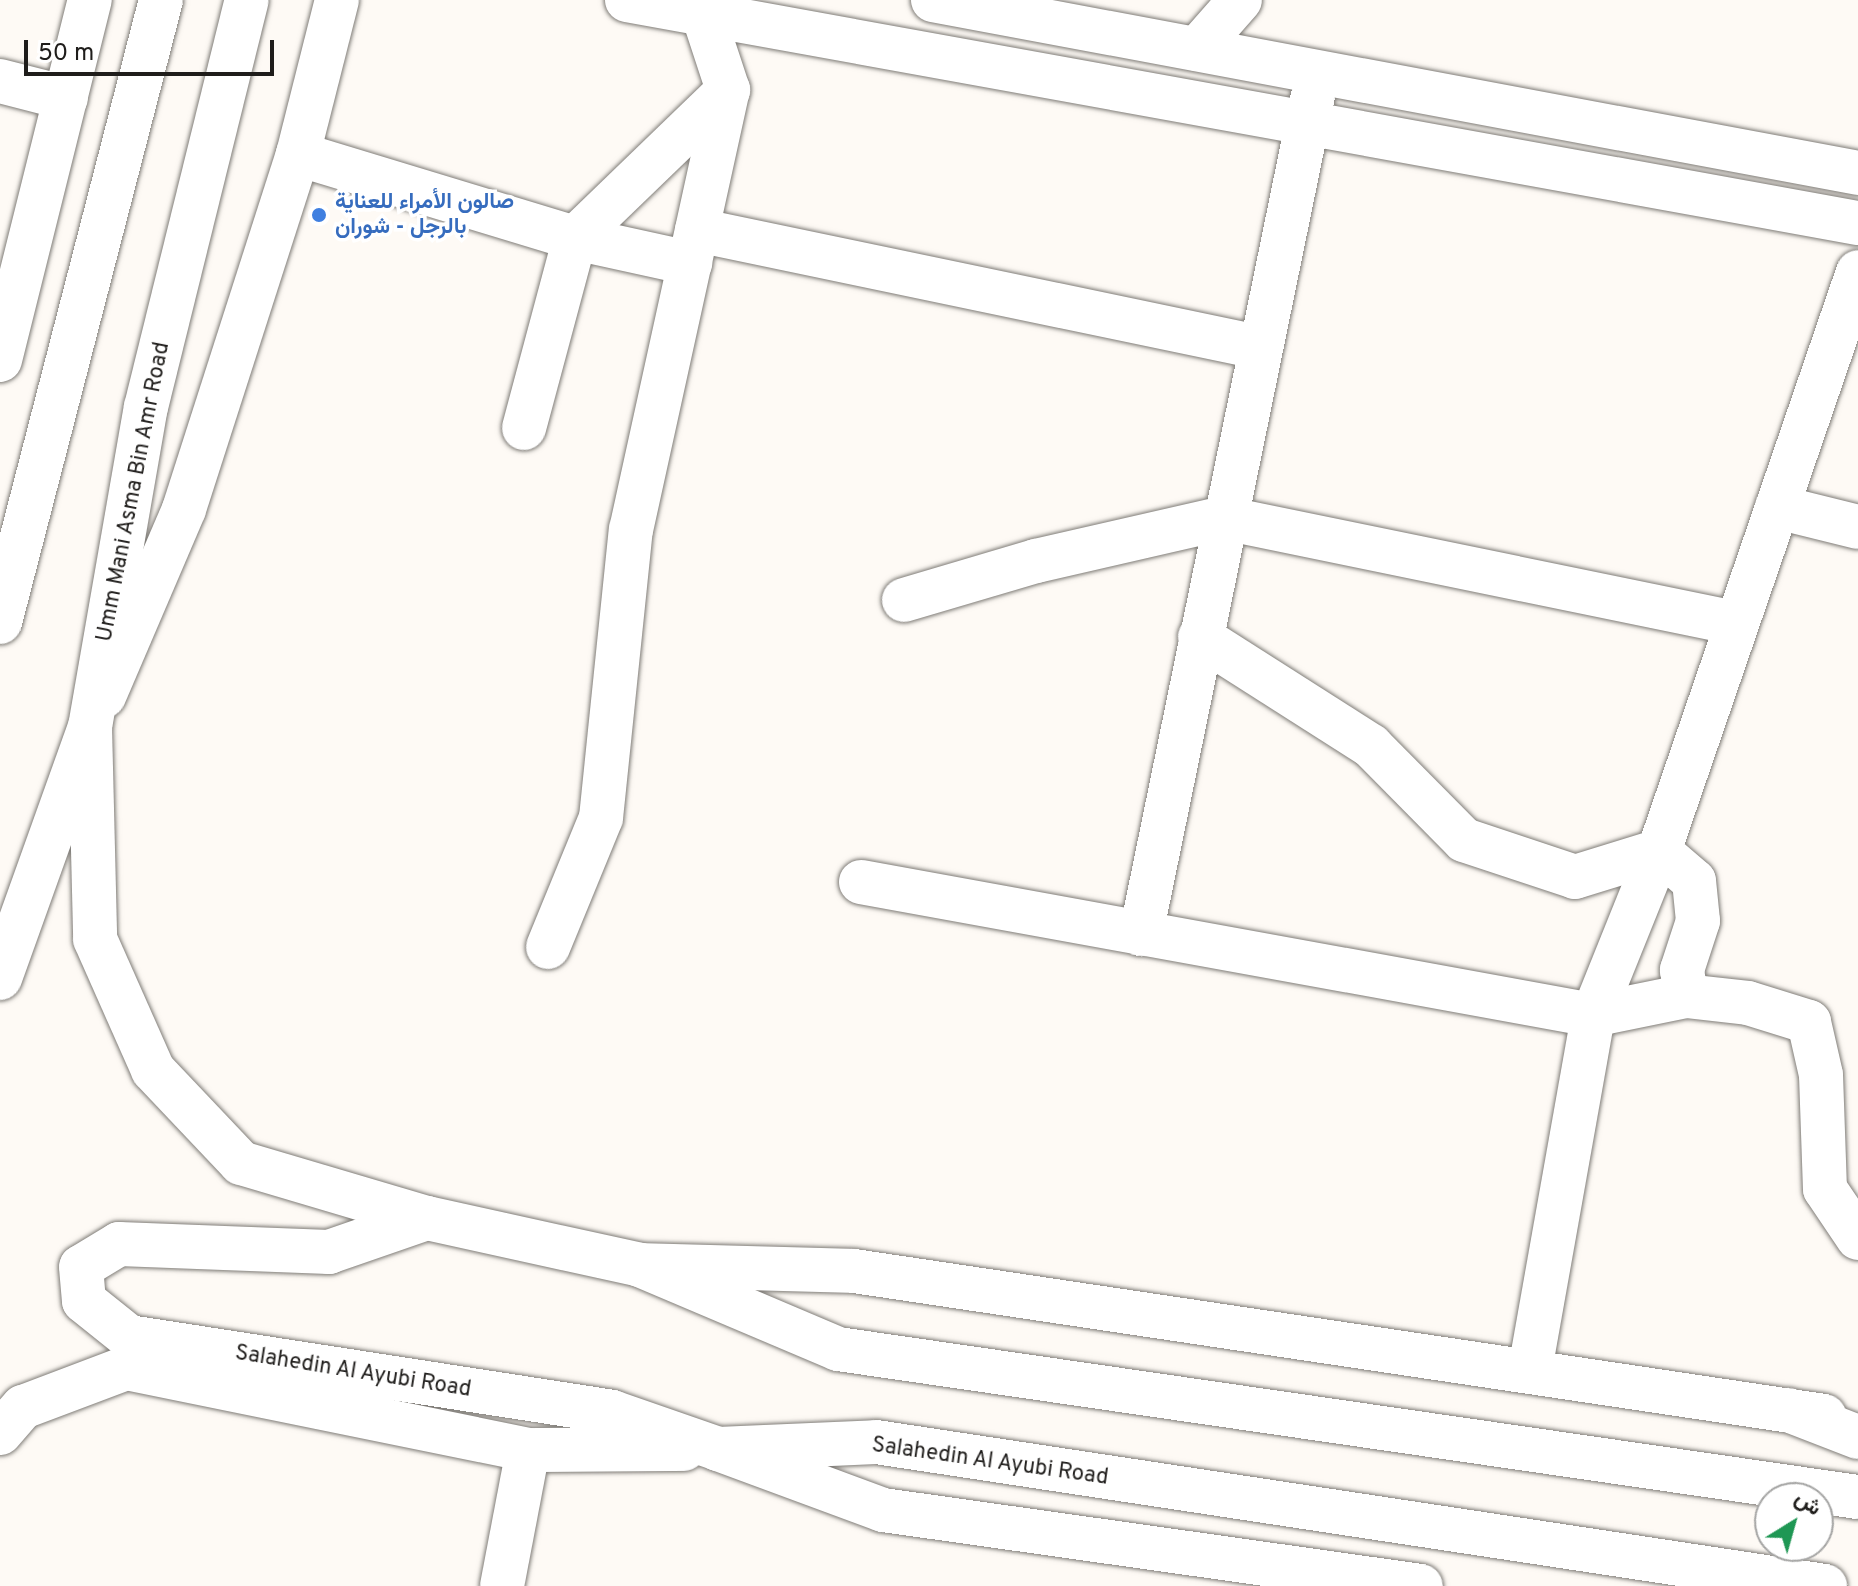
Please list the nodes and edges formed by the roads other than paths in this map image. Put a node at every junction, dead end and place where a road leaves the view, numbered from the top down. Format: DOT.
graph roads {
  1 [pos="90,0"];
  2 [pos="161,0"];
  3 [pos="247,0"];
  4 [pos="337,0"];
  5 [pos="627,0"];
  6 [pos="933,0"];
  7 [pos="1240,0"];
  8 [pos="703,14"];
  9 [pos="1197,49"];
  10 [pos="1317,73"];
  11 [pos="0,81"];
  12 [pos="728,90"];
  13 [pos="66,98"];
  14 [pos="1307,123"];
  15 [pos="298,154"];
  16 [pos="1858,173"];
  17 [pos="1858,223"];
  18 [pos="575,238"];
  19 [pos="694,246"];
  20 [pos="1858,272"];
  21 [pos="1258,347"];
  22 [pos="0,360"];
  23 [pos="524,428"];
  24 [pos="1777,507"];
  25 [pos="1224,518"];
  26 [pos="1858,527"];
  27 [pos="904,600"];
  28 [pos="0,622"];
  29 [pos="1735,623"];
  30 [pos="1200,637"];
  31 [pos="90,727"];
  32 [pos="1659,851"];
  33 [pos="861,882"];
  34 [pos="1141,934"];
  35 [pos="548,947"];
  36 [pos="0,978"];
  37 [pos="1686,996"];
  38 [pos="1593,1015"];
  39 [pos="427,1218"];
  40 [pos="1858,1238"];
  41 [pos="640,1265"];
  42 [pos="1530,1370"];
  43 [pos="1788,1410"];
  44 [pos="1858,1422"];
  45 [pos="0,1433"];
  46 [pos="1858,1437"];
  47 [pos="718,1449"];
  48 [pos="528,1450"];
  49 [pos="1858,1497"];
  50 [pos="502,1586"];
  51 [pos="1421,1586"];
  52 [pos="1825,1586"];
  1 -- 13 [label="street"];
  2 -- 28 [label="street"];
  3 -- 31 [label="street, Umm Mani Asma Bin Amr Road"];
  4 -- 15 [label="street"];
  5 -- 8 [label="street"];
  6 -- 9 [label="street"];
  7 -- 9 [label="street"];
  8 -- 12 [label="street"];
  8 -- 14 [label="street"];
  9 -- 10 [label="street"];
  10 -- 14 [label="street"];
  10 -- 16 [label="street"];
  11 -- 13 [label="street"];
  12 -- 18 [label="street"];
  12 -- 19 [label="street"];
  13 -- 22 [label="street"];
  14 -- 17 [label="street"];
  14 -- 21 [label="street"];
  15 -- 18 [label="street"];
  15 -- 31 [label="street"];
  18 -- 19 [label="street"];
  18 -- 23 [label="street"];
  19 -- 21 [label="street"];
  19 -- 35 [label="street"];
  20 -- 24 [label="street"];
  21 -- 25 [label="street"];
  24 -- 26 [label="street"];
  24 -- 29 [label="street"];
  25 -- 27 [label="street"];
  25 -- 29 [label="street"];
  25 -- 30 [label="street"];
  29 -- 32 [label="street"];
  30 -- 32 [label="street"];
  30 -- 34 [label="street"];
  31 -- 36 [label="street, Umm Mani Asma Bin Amr Road"];
  31 -- 39 [label="street"];
  32 -- 37 [label="street"];
  32 -- 38 [label="street"];
  33 -- 34 [label="street"];
  34 -- 38 [label="street"];
  37 -- 38 [label="street"];
  37 -- 40 [label="street"];
  38 -- 42 [label="street"];
  39 -- 41 [label="street"];
  39 -- 47 [label="street, Salahedin Al Ayubi Road"];
  41 -- 42 [label="street"];
  41 -- 49 [label="street"];
  42 -- 43 [label="street"];
  43 -- 44 [label="street"];
  43 -- 46 [label="street"];
  45 -- 48 [label="street"];
  47 -- 48 [label="street"];
  47 -- 51 [label="street"];
  47 -- 52 [label="street, Salahedin Al Ayubi Road"];
  48 -- 50 [label="street"];
}
